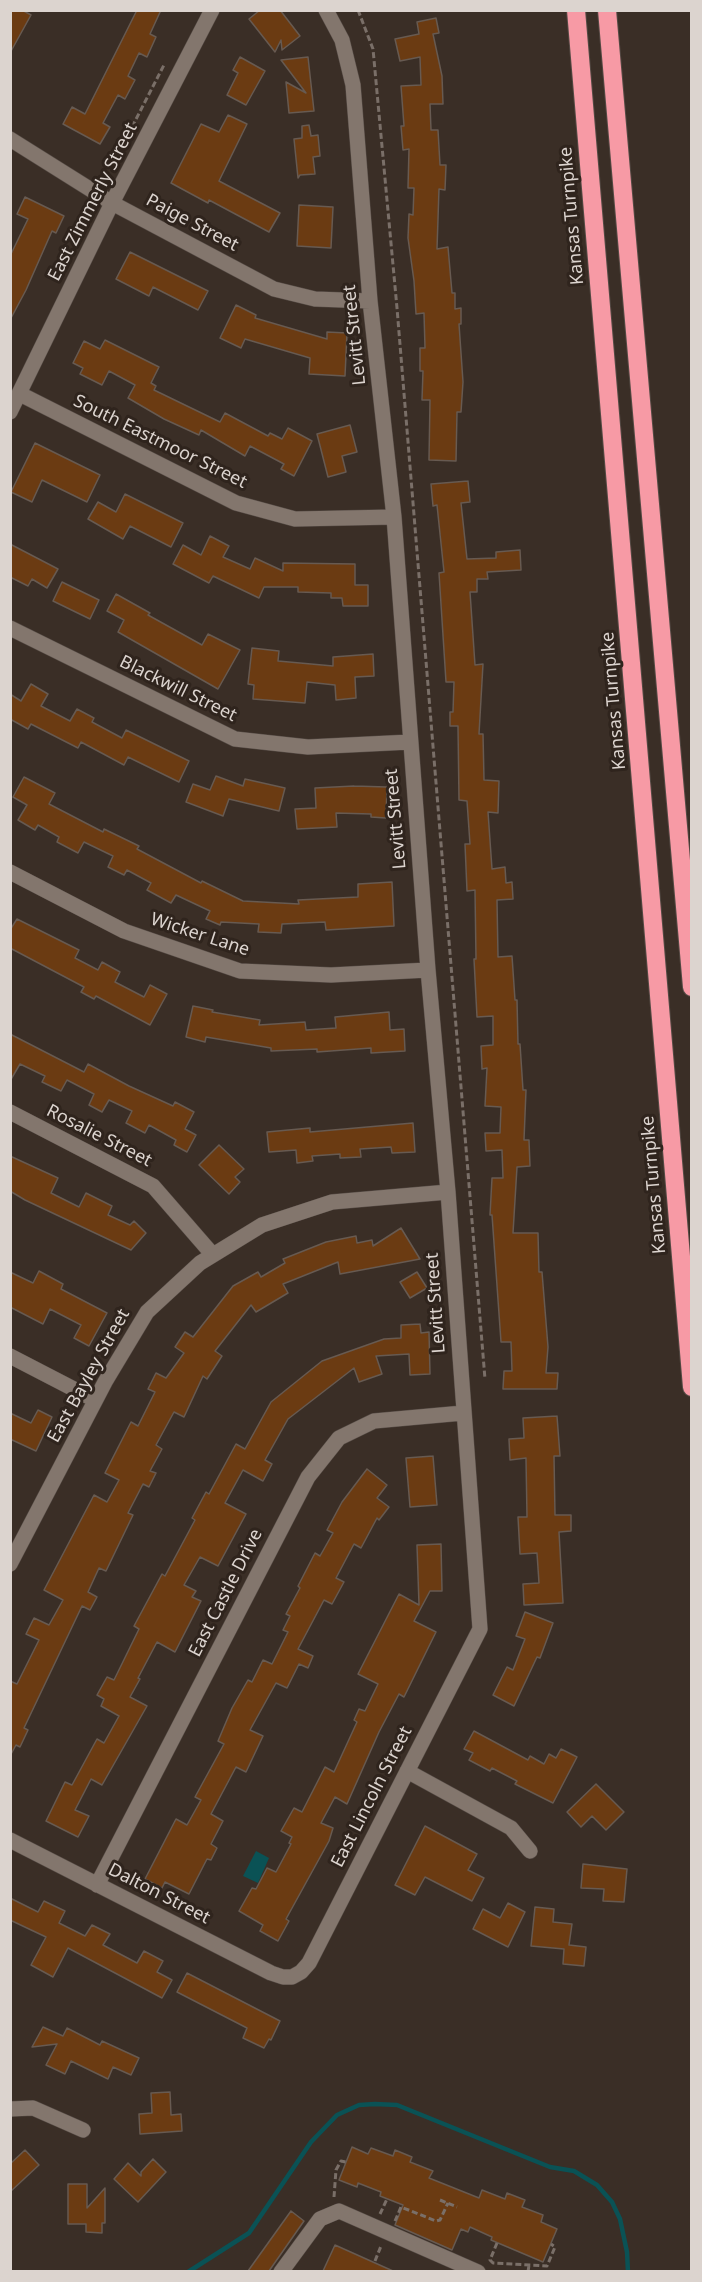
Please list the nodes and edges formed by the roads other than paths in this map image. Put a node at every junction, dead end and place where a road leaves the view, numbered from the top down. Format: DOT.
graph roads {
  1 [pos="212,10"];
  2 [pos="326,10"];
  3 [pos="576,10"];
  4 [pos="607,10"];
  5 [pos="10,139"];
  6 [pos="112,203"];
  7 [pos="370,301"];
  8 [pos="20,394"];
  9 [pos="10,412"];
  10 [pos="394,517"];
  11 [pos="10,628"];
  12 [pos="410,742"];
  13 [pos="10,872"];
  14 [pos="428,970"];
  15 [pos="692,987"];
  16 [pos="10,1112"];
  17 [pos="448,1191"];
  18 [pos="213,1255"];
  19 [pos="10,1356"];
  20 [pos="692,1387"];
  21 [pos="95,1400"];
  22 [pos="463,1413"];
  23 [pos="10,1564"];
  24 [pos="480,1629"];
  25 [pos="407,1771"];
  26 [pos="10,1840"];
  27 [pos="530,1851"];
  28 [pos="97,1885"];
  29 [pos="292,1977"];
  30 [pos="10,2109"];
  31 [pos="83,2130"];
  32 [pos="281,2271"];
  33 [pos="478,2271"];
  1 -- 6 [label="street, East Zimmerly Street"];
  2 -- 7 [label="street, Levitt Street"];
  3 -- 20 [label="highway, Kansas Turnpike"];
  4 -- 15 [label="highway"];
  5 -- 6 [label="street, Paige Street"];
  6 -- 7 [label="street, Paige Street"];
  6 -- 8 [label="street, East Zimmerly Street"];
  7 -- 10 [label="street, Levitt Street"];
  8 -- 9 [label="street, East Zimmerly Street"];
  8 -- 10 [label="street, South Eastmoor Street"];
  10 -- 12 [label="street, Levitt Street"];
  11 -- 12 [label="street, Blackwill Street"];
  12 -- 14 [label="street, Levitt Street"];
  13 -- 14 [label="street, Wicker Lane"];
  14 -- 17 [label="street, Levitt Street"];
  16 -- 18 [label="street, Rosalie Street"];
  17 -- 18 [label="street, East Bayley Street"];
  17 -- 22 [label="street, Levitt Street"];
  18 -- 21 [label="street, East Bayley Street"];
  19 -- 21 [label="street"];
  21 -- 23 [label="street, East Bayley Street"];
  22 -- 24 [label="street, Levitt Street"];
  22 -- 28 [label="street, East Castle Drive"];
  24 -- 25 [label="street, East Lincoln Street"];
  25 -- 27 [label="street"];
  25 -- 29 [label="street, East Lincoln Street"];
  26 -- 28 [label="street, Dalton Street"];
  28 -- 29 [label="street, Dalton Street"];
  30 -- 31 [label="street"];
  32 -- 33 [label="street"];
}
